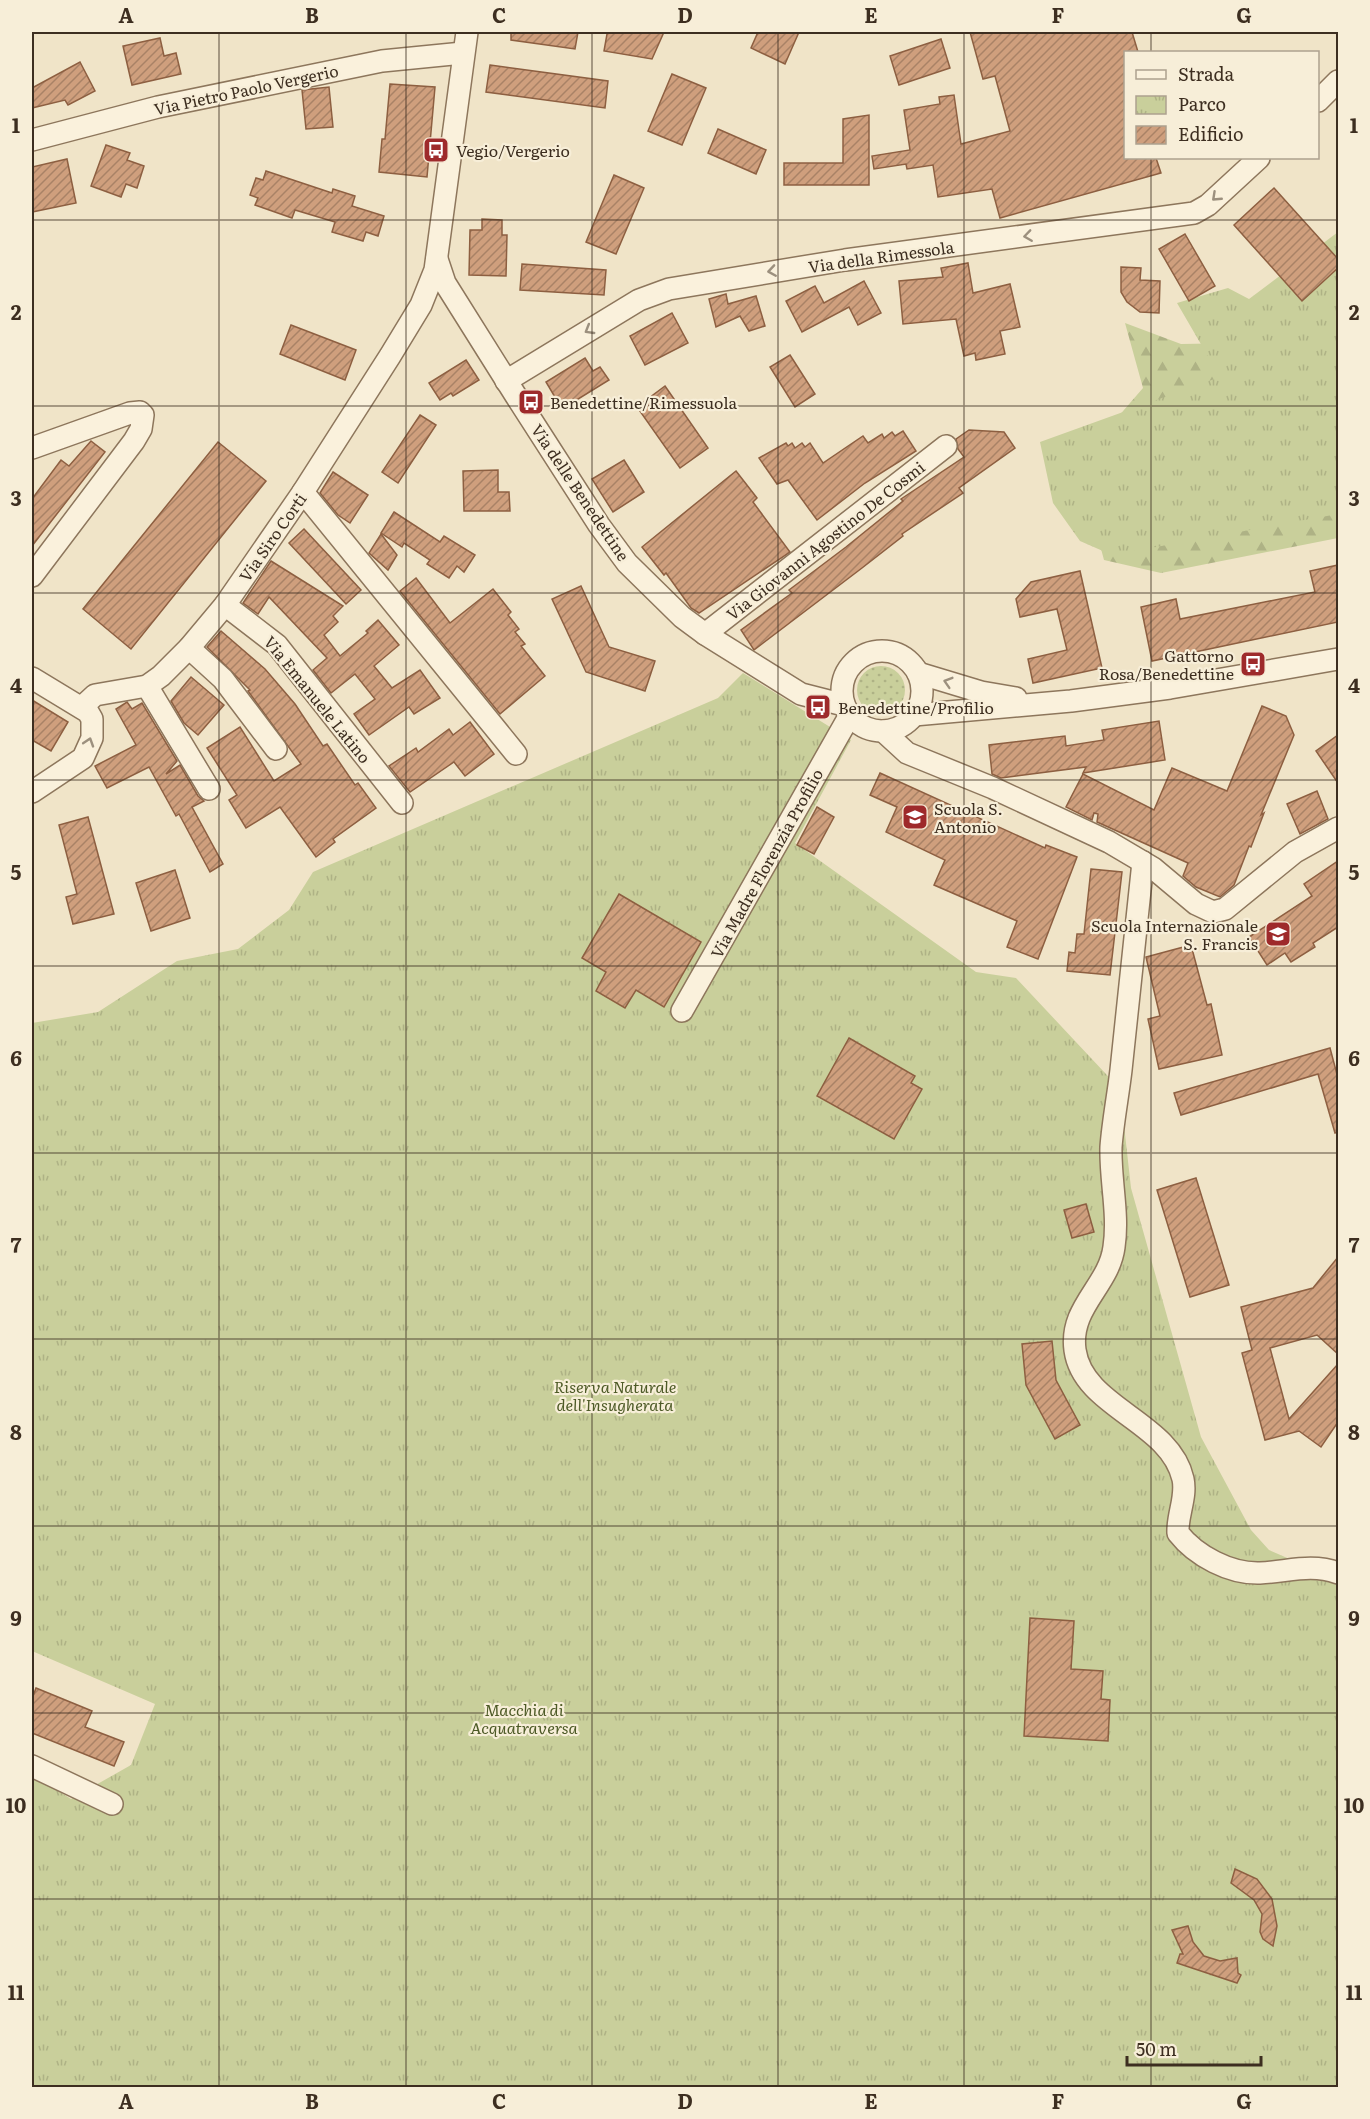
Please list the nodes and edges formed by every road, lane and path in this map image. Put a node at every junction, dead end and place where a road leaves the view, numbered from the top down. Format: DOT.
graph roads {
  1 [pos="467,32"];
  2 [pos="463,53"];
  3 [pos="1338,81"];
  4 [pos="1319,99"];
  5 [pos="32,140"];
  6 [pos="1258,159"];
  7 [pos="436,258"];
  8 [pos="506,381"];
  9 [pos="946,446"];
  10 [pos="32,448"];
  11 [pos="303,492"];
  12 [pos="32,576"];
  13 [pos="225,605"];
  14 [pos="705,634"];
  15 [pos="189,648"];
  16 [pos="1338,659"];
  17 [pos="918,673"];
  18 [pos="32,678"];
  19 [pos="147,686"];
  20 [pos="1047,703"];
  21 [pos="82,707"];
  22 [pos="847,710"];
  23 [pos="914,715"];
  24 [pos="883,731"];
  25 [pos="276,749"];
  26 [pos="516,754"];
  27 [pos="209,789"];
  28 [pos="32,792"];
  29 [pos="402,803"];
  30 [pos="1338,828"];
  31 [pos="1143,862"];
  32 [pos="682,1011"];
  33 [pos="1338,1573"];
  34 [pos="32,1766"];
  35 [pos="112,1804"];
  1 -- 2 [label="street, Via Siro Corti"];
  2 -- 5 [label="street, Via Pietro Paolo Vergerio"];
  2 -- 7 [label="street, Via Siro Corti"];
  3 -- 4 [label="street"];
  6 -- 8 [label="street, Via della Rimessola, one-way"];
  7 -- 8 [label="street, Via delle Benedettine"];
  7 -- 11 [label="street, Via Siro Corti"];
  8 -- 14 [label="street, Via delle Benedettine"];
  9 -- 14 [label="street, Via Giovanni Agostino De Cosmi"];
  10 -- 12 [label="street"];
  11 -- 13 [label="street, Via Siro Corti"];
  11 -- 26 [label="street"];
  13 -- 15 [label="street, Via Siro Corti"];
  13 -- 29 [label="street, Via Emanuele Latino"];
  14 -- 22 [label="street, Via delle Benedettine"];
  15 -- 19 [label="street, Via Siro Corti"];
  15 -- 25 [label="street"];
  16 -- 20 [label="street"];
  20 -- 17 [label="street, one-way"];
  17 -- 22 [label="street"];
  17 -- 23 [label="street"];
  18 -- 21 [label="street"];
  19 -- 21 [label="street, Via Siro Corti"];
  19 -- 27 [label="street"];
  20 -- 23 [label="street"];
  28 -- 21 [label="street, one-way"];
  22 -- 24 [label="street"];
  22 -- 32 [label="street, Via Madre Florenzia Profilio"];
  23 -- 24 [label="street"];
  24 -- 31 [label="street"];
  30 -- 31 [label="street"];
  31 -- 33 [label="street"];
  34 -- 35 [label="street"];
}
